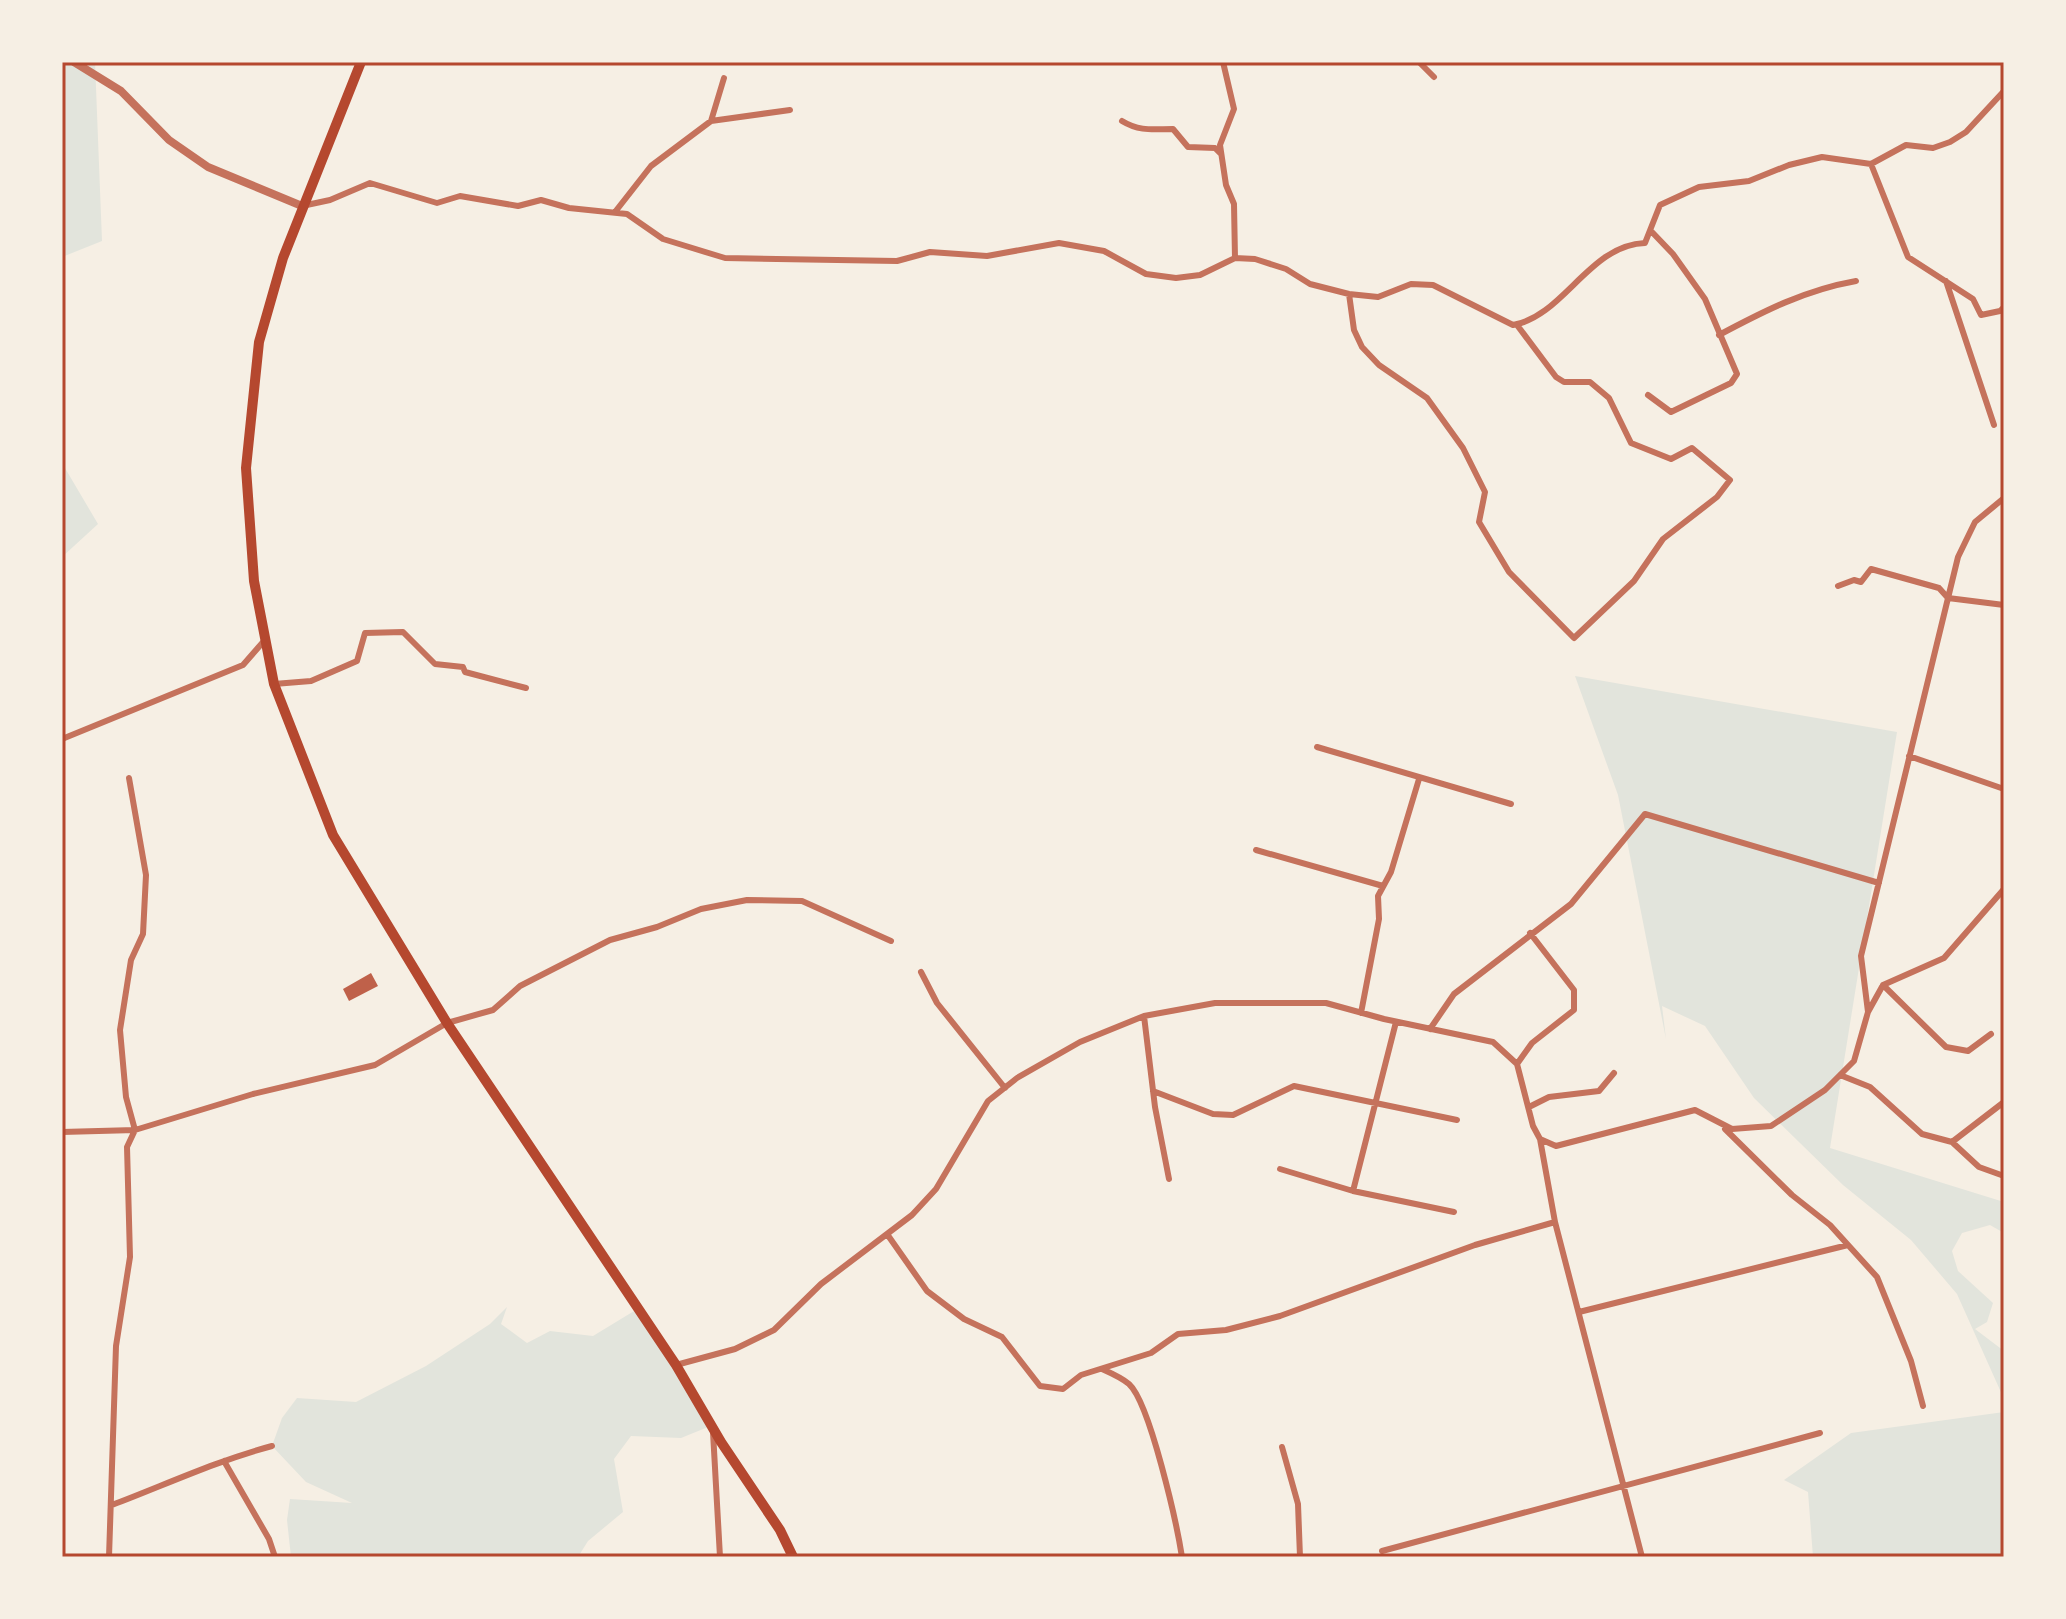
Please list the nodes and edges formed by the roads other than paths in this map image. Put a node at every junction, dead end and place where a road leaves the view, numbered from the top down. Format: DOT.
graph roads {
  1 [pos="74,62"];
  2 [pos="361,62"];
  3 [pos="1223,62"];
  4 [pos="1419,62"];
  5 [pos="1434,77"];
  6 [pos="724,78"];
  7 [pos="2004,91"];
  8 [pos="790,110"];
  9 [pos="711,121"];
  10 [pos="1122,121"];
  11 [pos="1221,154"];
  12 [pos="1871,164"];
  13 [pos="302,206"];
  14 [pos="615,212"];
  15 [pos="1651,231"];
  16 [pos="1235,258"];
  17 [pos="1856,281"];
  18 [pos="1946,281"];
  19 [pos="1349,294"];
  20 [pos="2004,307"];
  21 [pos="1517,325"];
  22 [pos="1719,335"];
  23 [pos="1648,395"];
  24 [pos="1994,425"];
  25 [pos="2004,498"];
  26 [pos="1838,586"];
  27 [pos="1948,598"];
  28 [pos="2004,605"];
  29 [pos="264,641"];
  30 [pos="274,684"];
  31 [pos="526,688"];
  32 [pos="62,739"];
  33 [pos="1317,747"];
  34 [pos="1909,756"];
  35 [pos="129,778"];
  36 [pos="1419,779"];
  37 [pos="2004,789"];
  38 [pos="1511,804"];
  39 [pos="1256,850"];
  40 [pos="1879,883"];
  41 [pos="1383,886"];
  42 [pos="2004,889"];
  43 [pos="1530,933"];
  44 [pos="891,941"];
  45 [pos="921,972"];
  46 [pos="1883,985"];
  47 [pos="1868,1012"];
  48 [pos="1361,1013"];
  49 [pos="1144,1016"];
  50 [pos="1396,1022"];
  51 [pos="447,1023"];
  52 [pos="1430,1029"];
  53 [pos="1991,1034"];
  54 [pos="1517,1064"];
  55 [pos="1614,1073"];
  56 [pos="1840,1075"];
  57 [pos="1005,1088"];
  58 [pos="1153,1091"];
  59 [pos="2004,1102"];
  60 [pos="1377,1104"];
  61 [pos="1529,1107"];
  62 [pos="1457,1120"];
  63 [pos="1715,1122"];
  64 [pos="135,1130"];
  65 [pos="62,1132"];
  66 [pos="1540,1139"];
  67 [pos="1952,1142"];
  68 [pos="1280,1169"];
  69 [pos="2004,1176"];
  70 [pos="1169,1179"];
  71 [pos="1353,1191"];
  72 [pos="1454,1212"];
  73 [pos="1555,1222"];
  74 [pos="887,1234"];
  75 [pos="1848,1245"];
  76 [pos="1579,1312"];
  77 [pos="676,1365"];
  78 [pos="1102,1369"];
  79 [pos="1923,1406"];
  80 [pos="713,1429"];
  81 [pos="1820,1433"];
  82 [pos="272,1446"];
  83 [pos="1282,1447"];
  84 [pos="224,1461"];
  85 [pos="1624,1489"];
  86 [pos="112,1505"];
  87 [pos="1382,1551"];
  88 [pos="109,1557"];
  89 [pos="275,1557"];
  90 [pos="720,1557"];
  91 [pos="793,1557"];
  92 [pos="1182,1557"];
  93 [pos="1300,1557"];
  94 [pos="1642,1557"];
  1 -- 13 [label="street"];
  2 -- 13 [label="highway"];
  3 -- 11 [label="street"];
  4 -- 5 [label="street"];
  6 -- 9 [label="street"];
  7 -- 12 [label="street"];
  8 -- 9 [label="street"];
  9 -- 14 [label="street"];
  10 -- 11 [label="street"];
  11 -- 16 [label="street"];
  12 -- 15 [label="street"];
  12 -- 18 [label="street"];
  13 -- 14 [label="street"];
  13 -- 29 [label="highway"];
  14 -- 16 [label="street"];
  15 -- 21 [label="street"];
  15 -- 22 [label="street"];
  16 -- 19 [label="street"];
  17 -- 22 [label="street"];
  18 -- 20 [label="street"];
  18 -- 24 [label="street"];
  19 -- 21 [label="street"];
  19 -- 21 [label="street"];
  22 -- 23 [label="street"];
  25 -- 27 [label="street"];
  26 -- 27 [label="street"];
  27 -- 28 [label="street"];
  27 -- 34 [label="street"];
  29 -- 30 [label="highway"];
  29 -- 32 [label="street"];
  30 -- 31 [label="street"];
  30 -- 51 [label="highway"];
  33 -- 36 [label="street"];
  34 -- 37 [label="street"];
  34 -- 40 [label="street"];
  35 -- 64 [label="street"];
  36 -- 38 [label="street"];
  36 -- 41 [label="street"];
  39 -- 41 [label="street"];
  40 -- 43 [label="street"];
  40 -- 47 [label="street"];
  41 -- 48 [label="street"];
  42 -- 46 [label="street"];
  43 -- 52 [label="street"];
  43 -- 54 [label="street"];
  44 -- 51 [label="street"];
  45 -- 57 [label="street"];
  46 -- 47 [label="street"];
  46 -- 53 [label="street"];
  47 -- 56 [label="street"];
  48 -- 49 [label="street"];
  48 -- 50 [label="street"];
  49 -- 57 [label="street"];
  49 -- 58 [label="street"];
  50 -- 52 [label="street"];
  50 -- 60 [label="street"];
  51 -- 64 [label="street"];
  51 -- 77 [label="highway"];
  52 -- 54 [label="street"];
  54 -- 61 [label="street"];
  55 -- 61 [label="street"];
  56 -- 63 [label="street"];
  56 -- 67 [label="street"];
  57 -- 74 [label="street"];
  58 -- 60 [label="street"];
  58 -- 70 [label="street"];
  59 -- 67 [label="street"];
  60 -- 62 [label="street"];
  60 -- 71 [label="street"];
  61 -- 66 [label="street"];
  63 -- 66 [label="street"];
  63 -- 75 [label="street"];
  64 -- 65 [label="street"];
  64 -- 86 [label="street"];
  66 -- 73 [label="street"];
  67 -- 69 [label="street"];
  68 -- 71 [label="street"];
  71 -- 72 [label="street"];
  73 -- 76 [label="street"];
  73 -- 78 [label="street"];
  74 -- 77 [label="street"];
  74 -- 78 [label="street"];
  75 -- 76 [label="street"];
  75 -- 79 [label="street"];
  76 -- 85 [label="street"];
  77 -- 80 [label="highway"];
  78 -- 92 [label="street"];
  80 -- 90 [label="street"];
  80 -- 91 [label="highway"];
  81 -- 85 [label="street"];
  82 -- 84 [label="street"];
  83 -- 93 [label="street"];
  84 -- 86 [label="street"];
  84 -- 89 [label="street"];
  85 -- 87 [label="street"];
  85 -- 94 [label="street"];
  86 -- 88 [label="street"];
}
